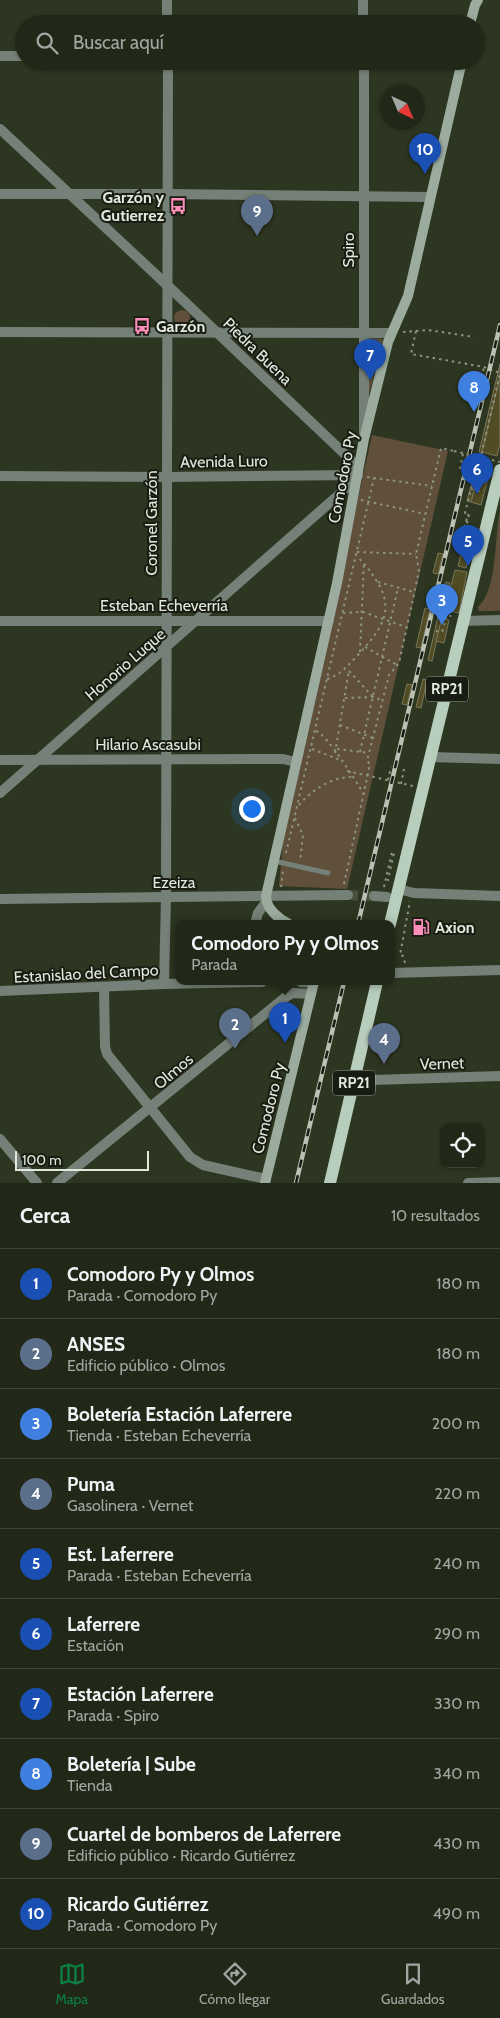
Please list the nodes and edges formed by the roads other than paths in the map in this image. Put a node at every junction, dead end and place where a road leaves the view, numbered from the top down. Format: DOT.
graph roads {
  1 [pos="167,0"];
  2 [pos="363,0"];
  3 [pos="478,0"];
  4 [pos="167,15"];
  5 [pos="363,15"];
  6 [pos="472,15"];
  7 [pos="0,56"];
  8 [pos="15,56"];
  9 [pos="168,70"];
  10 [pos="364,70"];
  11 [pos="460,70"];
  12 [pos="0,129"];
  13 [pos="0,194"];
  14 [pos="70,194"];
  15 [pos="167,194"];
  16 [pos="363,196"];
  17 [pos="430,198"];
  18 [pos="167,285"];
  19 [pos="0,332"];
  20 [pos="166,333"];
  21 [pos="391,333"];
  22 [pos="217,334"];
  23 [pos="362,334"];
  24 [pos="364,439"];
  25 [pos="500,470"];
  26 [pos="358,475"];
  27 [pos="0,476"];
  28 [pos="166,477"];
  29 [pos="199,619"];
  30 [pos="166,620"];
  31 [pos="463,620"];
  32 [pos="500,620"];
  33 [pos="0,621"];
  34 [pos="329,621"];
  35 [pos="165,648"];
  36 [pos="431,757"];
  37 [pos="39,759"];
  38 [pos="166,759"];
  39 [pos="500,759"];
  40 [pos="0,760"];
  41 [pos="296,762"];
  42 [pos="0,793"];
  43 [pos="279,862"];
  44 [pos="328,873"];
  45 [pos="390,891"];
  46 [pos="348,895"];
  47 [pos="374,896"];
  48 [pos="414,896"];
  49 [pos="166,897"];
  50 [pos="500,897"];
  51 [pos="0,899"];
  52 [pos="266,899"];
  53 [pos="256,920"];
  54 [pos="283,920"];
  55 [pos="390,920"];
  56 [pos="500,970"];
  57 [pos="395,973"];
  58 [pos="164,984"];
  59 [pos="175,984"];
  60 [pos="313,985"];
  61 [pos="376,985"];
  62 [pos="104,987"];
  63 [pos="0,991"];
  64 [pos="311,994"];
  65 [pos="500,1076"];
  66 [pos="355,1078"];
  67 [pos="151,1109"];
  68 [pos="0,1139"];
  69 [pos="266,1181"];
  70 [pos="500,1182"];
  71 [pos="37,1183"];
  72 [pos="57,1183"];
  73 [pos="330,1183"];
  74 [pos="468,1183"];
  75 [pos="481,1183"];
  1 -- 4 [label="street"];
  2 -- 5 [label="street"];
  3 -- 6 [label="main road"];
  7 -- 8 [label="street"];
  9 -- 15 [label="street, Coronel Garzón"];
  10 -- 16 [label="street, Spiro"];
  11 -- 17 [label="main road, Comodoro Py"];
  12 -- 14 [label="street, Piedra Buena"];
  13 -- 14 [label="street"];
  14 -- 15 [label="street"];
  14 -- 18 [label="street, Piedra Buena"];
  15 -- 16 [label="street"];
  15 -- 18 [label="street, Coronel Garzón"];
  16 -- 17 [label="street"];
  16 -- 23 [label="street, Spiro"];
  17 -- 21 [label="main road, Comodoro Py"];
  18 -- 20 [label="street, Coronel Garzón"];
  18 -- 22 [label="street, Piedra Buena"];
  19 -- 20 [label="street"];
  20 -- 22 [label="street"];
  20 -- 28 [label="street, Coronel Garzón"];
  21 -- 23 [label="street"];
  21 -- 24 [label="main road, Comodoro Py"];
  22 -- 23 [label="street"];
  22 -- 26 [label="street, Piedra Buena"];
  23 -- 24 [label="street, Spiro"];
  24 -- 26 [label="main road, Comodoro Py"];
  25 -- 31 [label="main road, RP21"];
  26 -- 28 [label="street, Avenida Luro"];
  26 -- 29 [label="street, Honorio Luque"];
  26 -- 34 [label="main road, Comodoro Py"];
  27 -- 28 [label="street, Avenida Luro"];
  28 -- 30 [label="street, Coronel Garzón"];
  29 -- 30 [label="street, Esteban Echeverría"];
  29 -- 34 [label="street, Esteban Echeverría"];
  29 -- 35 [label="street, Honorio Luque"];
  30 -- 33 [label="street, Esteban Echeverría"];
  30 -- 35 [label="street, Coronel Garzón"];
  31 -- 32 [label="street"];
  31 -- 36 [label="main road, RP21"];
  34 -- 41 [label="main road, Comodoro Py"];
  35 -- 37 [label="street, Honorio Luque"];
  35 -- 38 [label="street, Coronel Garzón"];
  36 -- 39 [label="street"];
  36 -- 45 [label="main road, RP21"];
  37 -- 38 [label="street, Hilario Ascasubi"];
  37 -- 40 [label="street, Hilario Ascasubi"];
  37 -- 42 [label="street, Honorio Luque"];
  38 -- 41 [label="street, Hilario Ascasubi"];
  38 -- 49 [label="street, Coronel Garzón"];
  41 -- 43 [label="main road, Comodoro Py"];
  43 -- 44 [label="lane"];
  43 -- 52 [label="main road, Comodoro Py"];
  45 -- 47 [label="street"];
  45 -- 50 [label="street"];
  45 -- 55 [label="main road, RP21"];
  46 -- 52 [label="street, Ezeiza"];
  48 -- 50 [label="street"];
  49 -- 51 [label="street, Ezeiza"];
  49 -- 52 [label="street, Ezeiza"];
  49 -- 58 [label="street, Coronel Garzón"];
  52 -- 53 [label="street, Comodoro Py"];
  52 -- 54 [label="main road"];
  56 -- 57 [label="street"];
  58 -- 59 [label="street, Estanislao del Campo"];
  58 -- 62 [label="street, Estanislao del Campo"];
  60 -- 64 [label="main road, Comodoro Py"];
  61 -- 66 [label="main road, RP21"];
  62 -- 63 [label="street, Estanislao del Campo"];
  62 -- 67 [label="street"];
  64 -- 67 [label="street, Olmos"];
  64 -- 69 [label="main road, Comodoro Py"];
  65 -- 66 [label="street, Vernet"];
  66 -- 73 [label="main road, RP21"];
  67 -- 69 [label="street"];
  67 -- 72 [label="street, Olmos"];
  68 -- 71 [label="street"];
  70 -- 75 [label="street"];
  74 -- 75 [label="street"];
}
